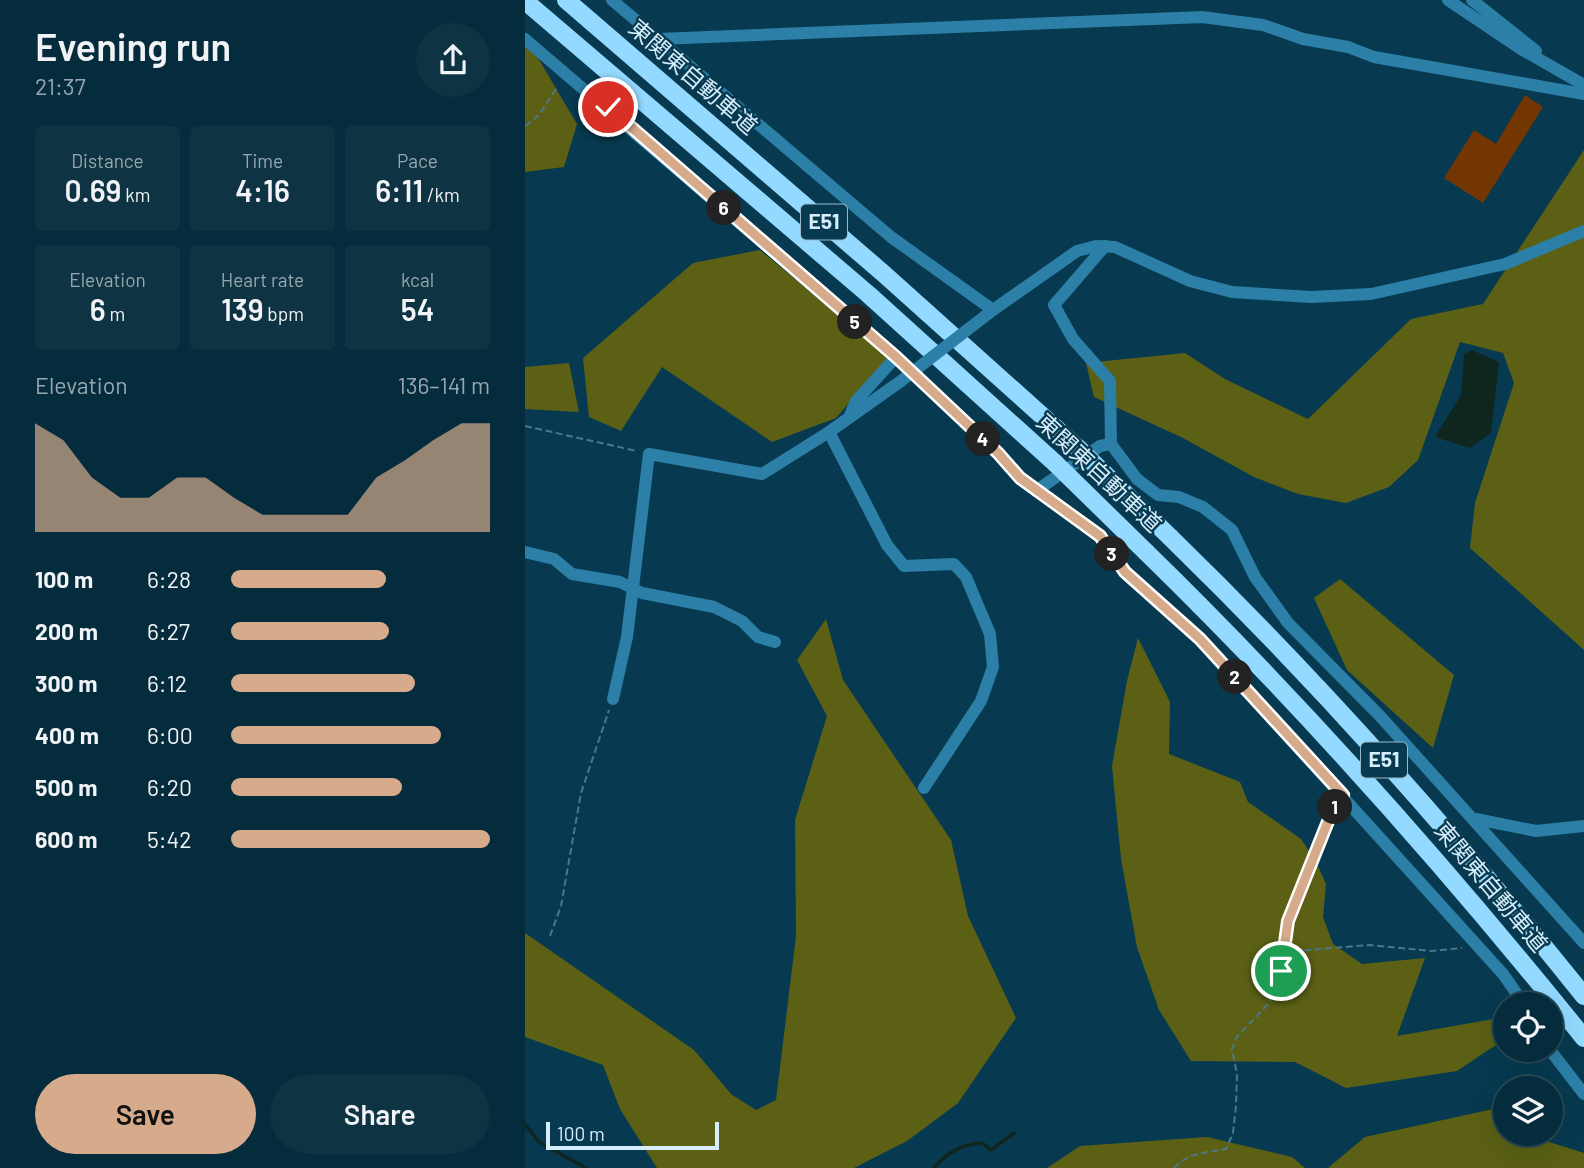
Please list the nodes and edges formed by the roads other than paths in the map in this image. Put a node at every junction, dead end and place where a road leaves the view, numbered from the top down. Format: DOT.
graph roads {
  1 [pos="566,0"];
  2 [pos="613,0"];
  3 [pos="1448,0"];
  4 [pos="1472,0"];
  5 [pos="525,1"];
  6 [pos="525,39"];
  7 [pos="658,39"];
  8 [pos="1569,77"];
  9 [pos="1584,85"];
  10 [pos="1584,94"];
  11 [pos="1584,231"];
  12 [pos="1105,246"];
  13 [pos="993,310"];
  14 [pos="896,357"];
  15 [pos="848,418"];
  16 [pos="829,432"];
  17 [pos="1111,444"];
  18 [pos="1036,491"];
  19 [pos="525,552"];
  20 [pos="632,588"];
  21 [pos="775,642"];
  22 [pos="613,699"];
  23 [pos="924,788"];
  24 [pos="1475,819"];
  25 [pos="1584,825"];
  26 [pos="1584,943"];
  27 [pos="1514,992"];
  28 [pos="1584,996"];
  29 [pos="1584,1038"];
  30 [pos="1559,1062"];
  31 [pos="1584,1094"];
  1 -- 28 [label="highway, 東関東自動車道 / E51, bridge"];
  2 -- 7 [label="street"];
  3 -- 8 [label="street"];
  4 -- 8 [label="street"];
  5 -- 29 [label="highway, 東関東自動車道 / E51, bridge"];
  6 -- 14 [label="street"];
  7 -- 10 [label="street"];
  7 -- 13 [label="street"];
  8 -- 9 [label="street"];
  11 -- 12 [label="street"];
  12 -- 13 [label="street"];
  12 -- 17 [label="street"];
  13 -- 15 [label="street, bridge"];
  14 -- 15 [label="street"];
  14 -- 18 [label="street"];
  15 -- 16 [label="street"];
  16 -- 20 [label="street"];
  16 -- 23 [label="street"];
  17 -- 18 [label="street"];
  17 -- 24 [label="street"];
  18 -- 27 [label="street"];
  19 -- 20 [label="street"];
  20 -- 21 [label="street"];
  20 -- 22 [label="street"];
  24 -- 25 [label="street"];
  24 -- 26 [label="street"];
  30 -- 31 [label="street"];
}
